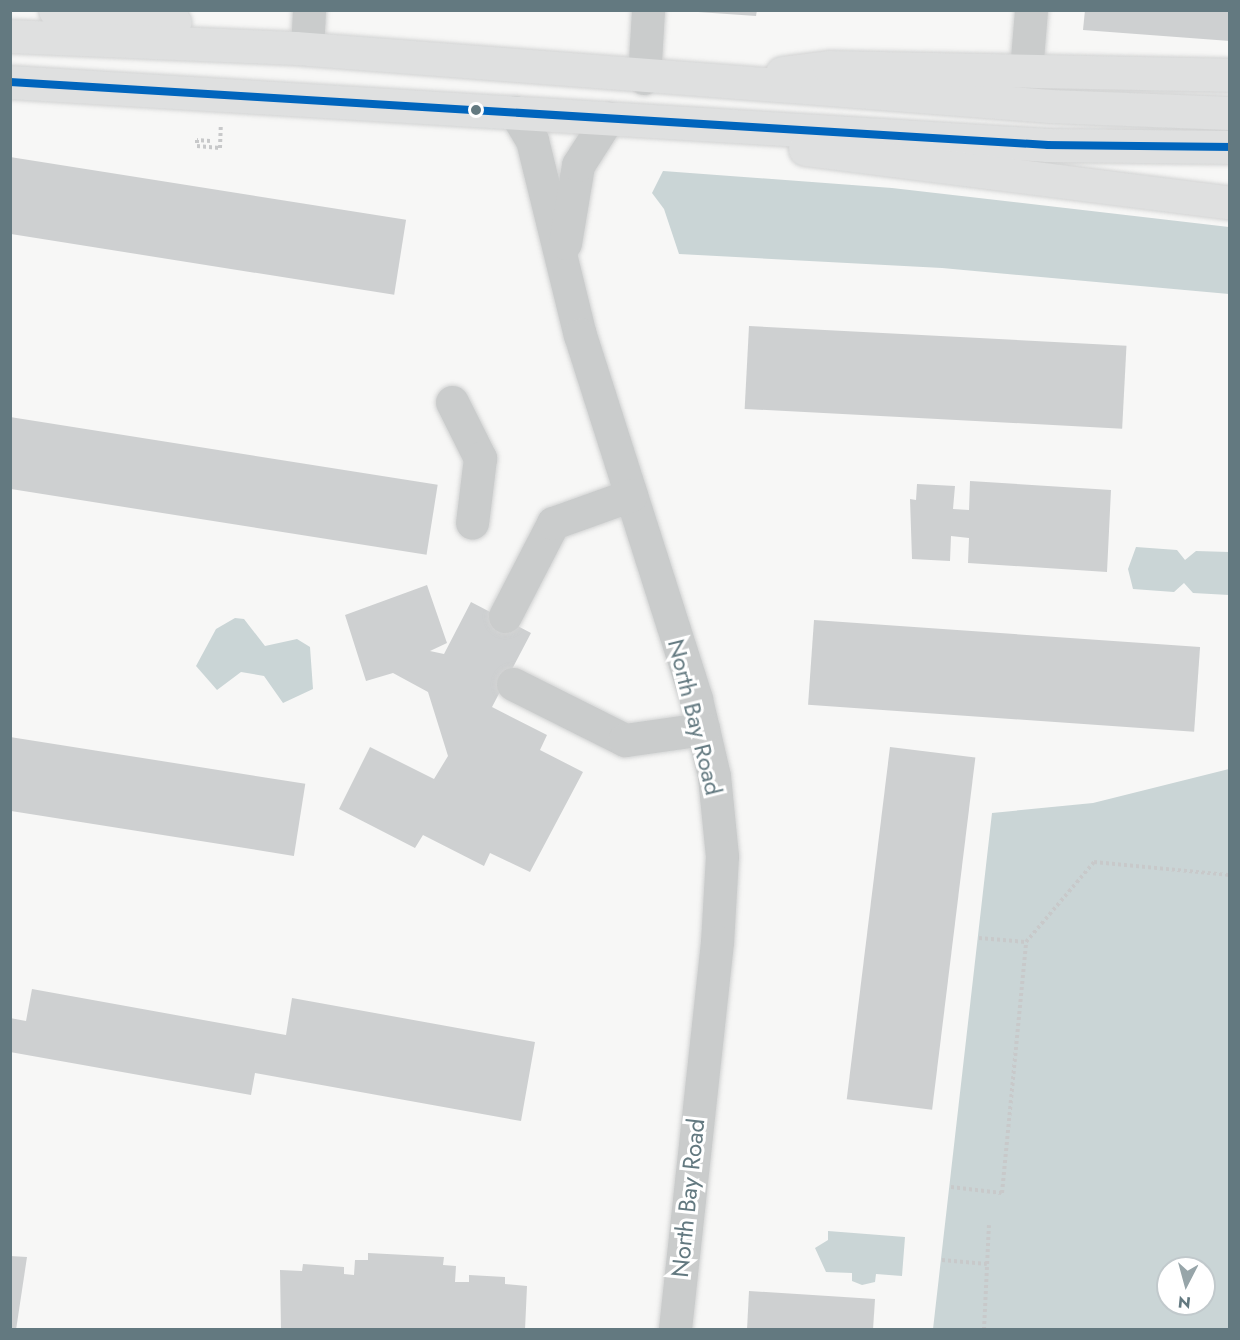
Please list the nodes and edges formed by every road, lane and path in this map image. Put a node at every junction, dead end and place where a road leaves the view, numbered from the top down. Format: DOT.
graph roads {
  1 [pos="55,10"];
  2 [pos="309,10"];
  3 [pos="648,10"];
  4 [pos="1031,10"];
  5 [pos="10,36"];
  6 [pos="301,49"];
  7 [pos="1026,71"];
  8 [pos="1230,75"];
  9 [pos="644,78"];
  10 [pos="10,82"];
  11 [pos="712,82"];
  12 [pos="515,112"];
  13 [pos="1230,113"];
  14 [pos="608,117"];
  15 [pos="222,122"];
  16 [pos="210,141"];
  17 [pos="1230,147"];
  18 [pos="1230,203"];
  19 [pos="563,263"];
  20 [pos="452,402"];
  21 [pos="631,495"];
  22 [pos="472,523"];
  23 [pos="505,616"];
  24 [pos="513,684"];
  25 [pos="703,729"];
  26 [pos="1230,875"];
  27 [pos="979,938"];
  28 [pos="1026,942"];
  29 [pos="951,1187"];
  30 [pos="989,1225"];
  31 [pos="942,1260"];
  32 [pos="987,1264"];
  33 [pos="675,1329"];
  34 [pos="984,1329"];
  1 -- 6 [label="main road"];
  2 -- 6 [label="street"];
  3 -- 9 [label="street"];
  4 -- 7 [label="street"];
  5 -- 6 [label="main road"];
  6 -- 9 [label="main road"];
  7 -- 8 [label="main road"];
  7 -- 11 [label="main road"];
  9 -- 11 [label="main road"];
  10 -- 12 [label="main road"];
  11 -- 13 [label="main road"];
  12 -- 14 [label="main road"];
  12 -- 19 [label="street, North Bay Road"];
  14 -- 17 [label="main road"];
  14 -- 18 [label="main road"];
  14 -- 19 [label="street, North Bay Road"];
  15 -- 16 [label="path"];
  19 -- 21 [label="street, North Bay Road"];
  20 -- 22 [label="street"];
  21 -- 23 [label="street"];
  21 -- 25 [label="street, North Bay Road"];
  24 -- 25 [label="street"];
  25 -- 33 [label="street, North Bay Road"];
  26 -- 28 [label="path"];
  27 -- 28 [label="path"];
  28 -- 29 [label="path"];
  30 -- 32 [label="path"];
  31 -- 32 [label="path"];
  32 -- 34 [label="path"];
}
